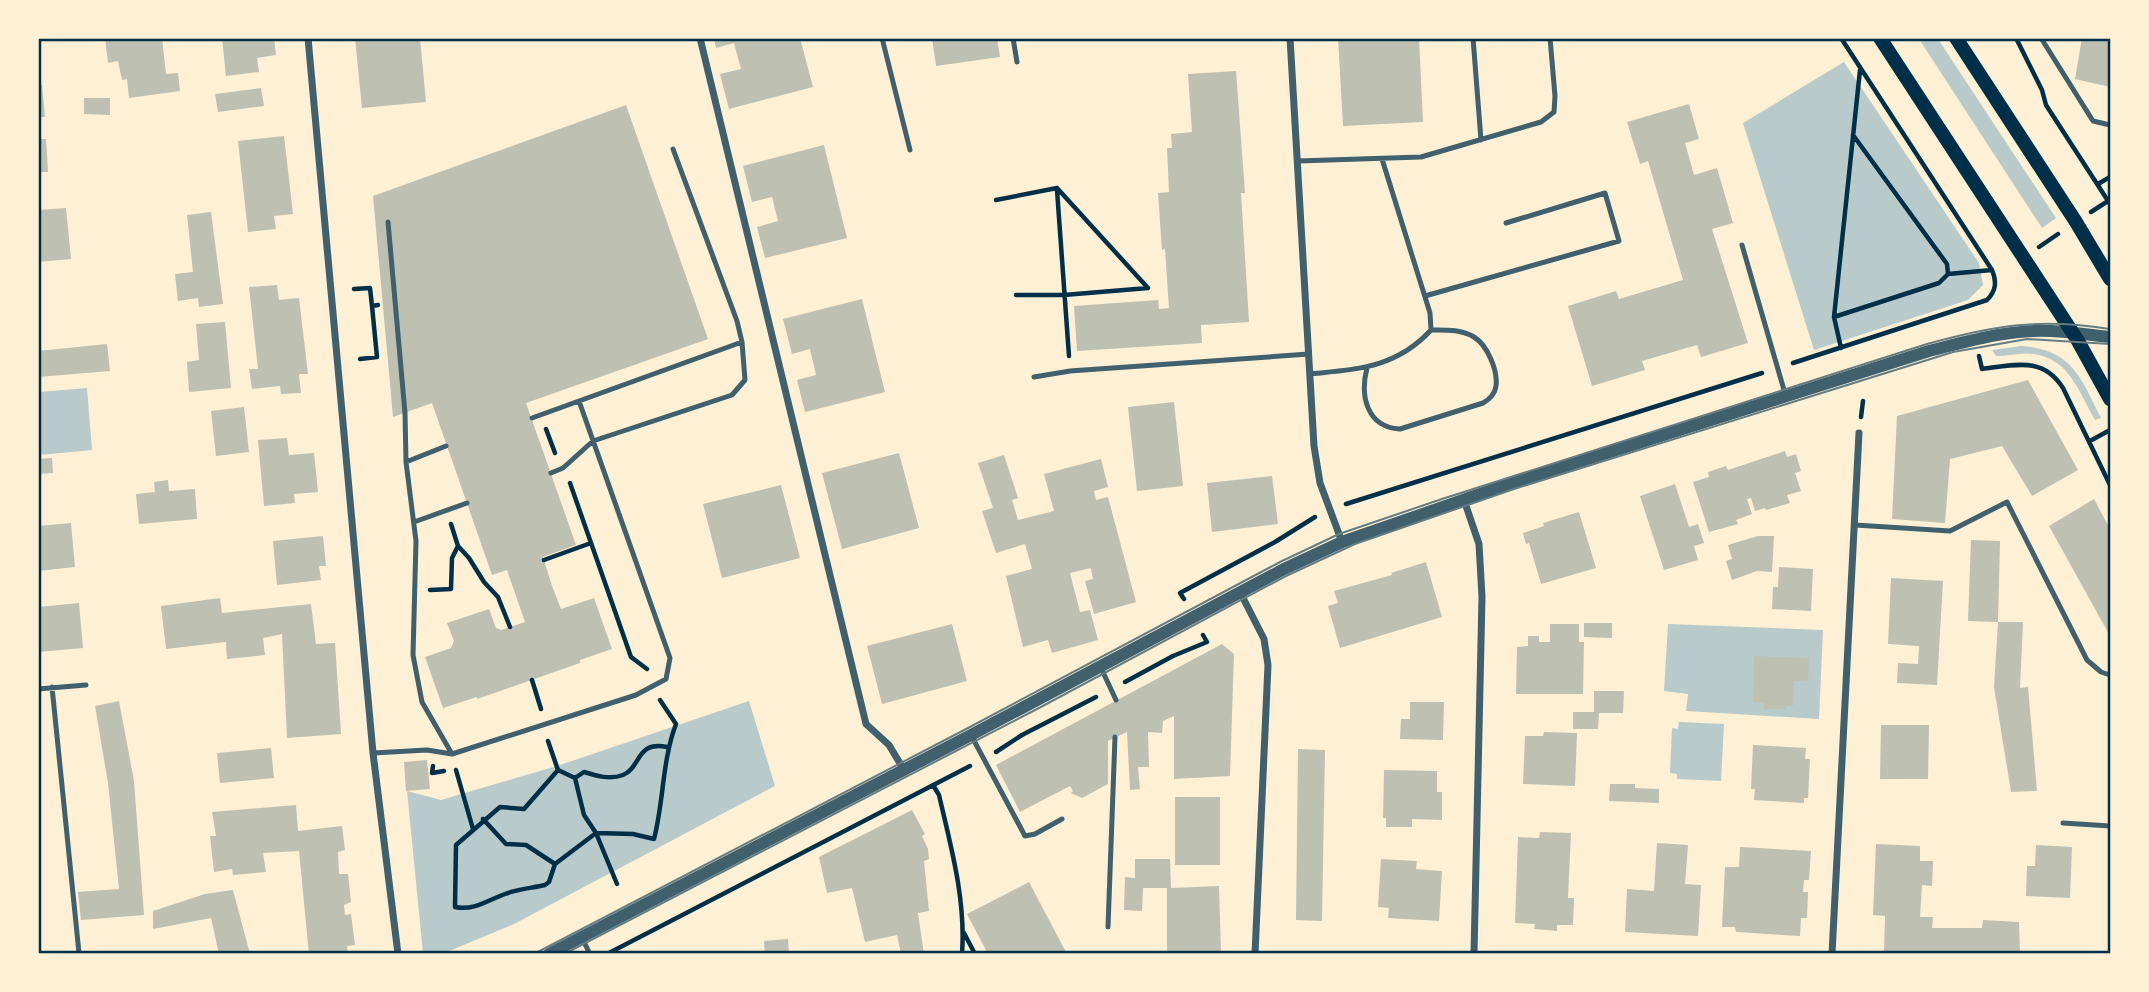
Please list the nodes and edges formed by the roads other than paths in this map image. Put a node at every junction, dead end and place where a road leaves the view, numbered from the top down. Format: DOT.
graph roads {
  1 [pos="308,38"];
  2 [pos="700,38"];
  3 [pos="882,38"];
  4 [pos="1013,38"];
  5 [pos="1290,38"];
  6 [pos="1473,38"];
  7 [pos="1550,38"];
  8 [pos="1880,38"];
  9 [pos="1956,38"];
  10 [pos="2041,38"];
  11 [pos="1017,62"];
  12 [pos="2110,125"];
  13 [pos="1481,140"];
  14 [pos="673,149"];
  15 [pos="910,150"];
  16 [pos="1381,159"];
  17 [pos="1298,161"];
  18 [pos="388,222"];
  19 [pos="1506,223"];
  20 [pos="1742,244"];
  21 [pos="2110,279"];
  22 [pos="1425,296"];
  23 [pos="1431,330"];
  24 [pos="2073,333"];
  25 [pos="2110,337"];
  26 [pos="742,342"];
  27 [pos="1309,354"];
  28 [pos="1367,368"];
  29 [pos="1310,374"];
  30 [pos="1034,377"];
  31 [pos="1786,397"];
  32 [pos="2110,398"];
  33 [pos="579,401"];
  34 [pos="531,418"];
  35 [pos="1859,433"];
  36 [pos="593,442"];
  37 [pos="446,446"];
  38 [pos="406,462"];
  39 [pos="551,473"];
  40 [pos="1464,499"];
  41 [pos="467,503"];
  42 [pos="414,522"];
  43 [pos="1855,525"];
  44 [pos="1342,542"];
  45 [pos="1240,592"];
  46 [pos="1100,667"];
  47 [pos="2110,675"];
  48 [pos="86,685"];
  49 [pos="52,687"];
  50 [pos="38,689"];
  51 [pos="1116,700"];
  52 [pos="971,735"];
  53 [pos="1115,737"];
  54 [pos="373,753"];
  55 [pos="452,754"];
  56 [pos="904,769"];
  57 [pos="1062,819"];
  58 [pos="2063,823"];
  59 [pos="2110,826"];
  60 [pos="1108,927"];
  61 [pos="581,936"];
  62 [pos="81,953"];
  63 [pos="61,954"];
  64 [pos="398,954"];
  65 [pos="549,954"];
  66 [pos="590,954"];
  67 [pos="1255,954"];
  68 [pos="1474,954"];
  69 [pos="1832,954"];
  1 -- 54 [label="street"];
  2 -- 56 [label="street"];
  3 -- 15 [label="lane"];
  4 -- 11 [label="lane"];
  5 -- 17 [label="street"];
  6 -- 13 [label="lane"];
  7 -- 13 [label="lane"];
  8 -- 24 [label="main road"];
  9 -- 21 [label="main road"];
  10 -- 12 [label="lane"];
  13 -- 16 [label="lane"];
  14 -- 26 [label="lane"];
  16 -- 17 [label="lane"];
  16 -- 22 [label="lane"];
  17 -- 27 [label="street"];
  18 -- 38 [label="lane"];
  19 -- 22 [label="lane"];
  20 -- 31 [label="lane"];
  22 -- 23 [label="lane"];
  23 -- 28 [label="lane"];
  23 -- 28 [label="lane"];
  24 -- 25 [label="street"];
  24 -- 31 [label="street"];
  24 -- 32 [label="main road"];
  26 -- 33 [label="lane"];
  26 -- 36 [label="lane"];
  27 -- 29 [label="street"];
  27 -- 30 [label="lane"];
  28 -- 29 [label="lane"];
  29 -- 44 [label="street"];
  31 -- 40 [label="street"];
  33 -- 34 [label="lane"];
  33 -- 36 [label="lane"];
  35 -- 43 [label="street"];
  36 -- 39 [label="lane"];
  36 -- 55 [label="lane"];
  37 -- 38 [label="lane"];
  38 -- 42 [label="lane"];
  40 -- 44 [label="street"];
  40 -- 68 [label="street"];
  41 -- 42 [label="lane"];
  42 -- 55 [label="lane"];
  43 -- 47 [label="lane"];
  43 -- 69 [label="street"];
  44 -- 45 [label="street"];
  45 -- 46 [label="street"];
  45 -- 67 [label="street"];
  46 -- 51 [label="lane"];
  46 -- 52 [label="street"];
  48 -- 49 [label="lane"];
  49 -- 50 [label="lane"];
  49 -- 62 [label="lane"];
  52 -- 56 [label="street"];
  52 -- 57 [label="lane"];
  53 -- 60 [label="lane"];
  54 -- 55 [label="lane"];
  54 -- 64 [label="street"];
  56 -- 61 [label="street"];
  58 -- 59 [label="lane"];
  61 -- 65 [label="street"];
  61 -- 66 [label="lane"];
  62 -- 63 [label="lane"];
}
